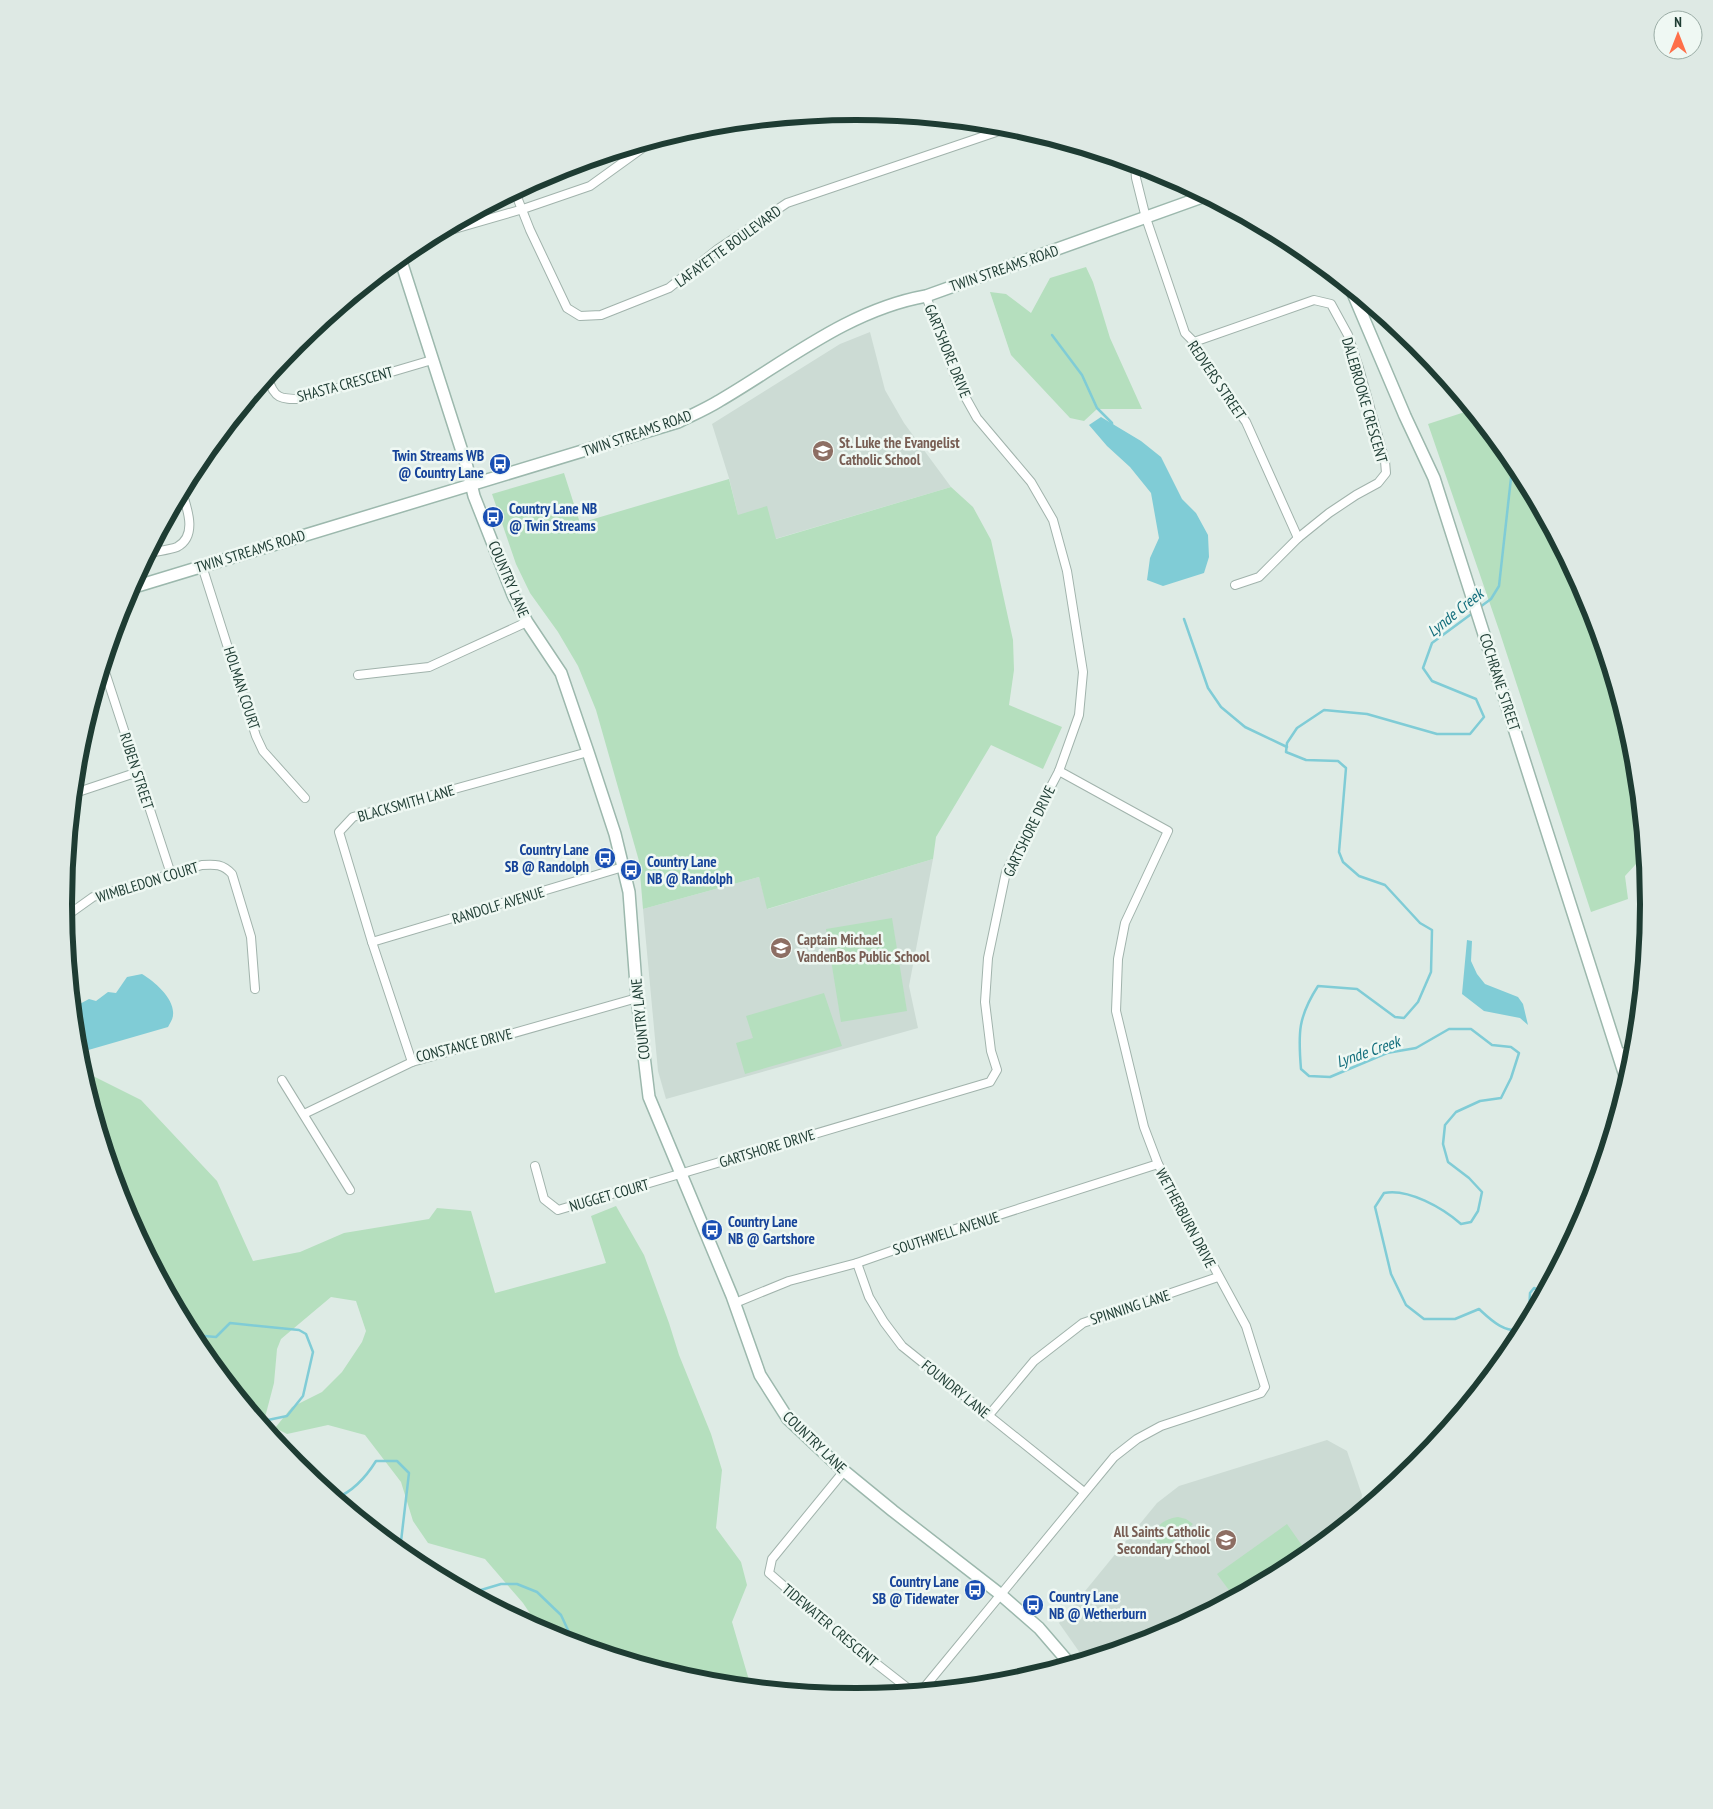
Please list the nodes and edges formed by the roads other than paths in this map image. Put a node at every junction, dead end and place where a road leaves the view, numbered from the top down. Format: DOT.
graph roads {
  1 [pos="992,133"];
  2 [pos="637,152"];
  3 [pos="1136,172"];
  4 [pos="518,198"];
  5 [pos="1198,199"];
  6 [pos="523,209"];
  7 [pos="1146,218"];
  8 [pos="466,226"];
  9 [pos="403,266"];
  10 [pos="926,296"];
  11 [pos="1356,301"];
  12 [pos="1194,342"];
  13 [pos="432,360"];
  14 [pos="270,385"];
  15 [pos="472,485"];
  16 [pos="185,501"];
  17 [pos="1298,538"];
  18 [pos="157,551"];
  19 [pos="202,566"];
  20 [pos="141,585"];
  21 [pos="1235,585"];
  22 [pos="527,622"];
  23 [pos="358,675"];
  24 [pos="107,677"];
  25 [pos="588,752"];
  26 [pos="1059,771"];
  27 [pos="138,772"];
  28 [pos="81,791"];
  29 [pos="305,798"];
  30 [pos="623,867"];
  31 [pos="171,874"];
  32 [pos="72,912"];
  33 [pos="372,942"];
  34 [pos="255,989"];
  35 [pos="637,998"];
  36 [pos="1626,1052"];
  37 [pos="1618,1054"];
  38 [pos="412,1062"];
  39 [pos="1623,1068"];
  40 [pos="282,1080"];
  41 [pos="304,1114"];
  42 [pos="1158,1164"];
  43 [pos="535,1166"];
  44 [pos="680,1174"];
  45 [pos="350,1190"];
  46 [pos="857,1263"];
  47 [pos="1218,1277"];
  48 [pos="735,1303"];
  49 [pos="989,1415"];
  50 [pos="844,1471"];
  51 [pos="1084,1492"];
  52 [pos="1000,1594"];
  53 [pos="1066,1660"];
  54 [pos="927,1685"];
  55 [pos="906,1687"];
  1 -- 6 [label="street, LAFAYETTE BOULEVARD"];
  2 -- 6 [label="street"];
  3 -- 7 [label="street, REDVERS STREET"];
  4 -- 6 [label="street, LAFAYETTE BOULEVARD"];
  5 -- 7 [label="street, TWIN STREAMS ROAD"];
  6 -- 8 [label="street"];
  7 -- 10 [label="street, TWIN STREAMS ROAD"];
  7 -- 12 [label="street, REDVERS STREET"];
  9 -- 13 [label="street, COUNTRY LANE"];
  10 -- 15 [label="street, TWIN STREAMS ROAD"];
  10 -- 26 [label="street, GARTSHORE DRIVE"];
  11 -- 37 [label="street, COCHRANE STREET"];
  12 -- 17 [label="street, REDVERS STREET"];
  12 -- 17 [label="street, DALEBROOKE CRESCENT"];
  13 -- 14 [label="street, SHASTA CRESCENT"];
  13 -- 15 [label="street, COUNTRY LANE"];
  15 -- 19 [label="street, TWIN STREAMS ROAD"];
  15 -- 22 [label="street, COUNTRY LANE"];
  16 -- 18 [label="street"];
  17 -- 21 [label="street"];
  19 -- 20 [label="street, TWIN STREAMS ROAD"];
  19 -- 29 [label="street, HOLMAN COURT"];
  22 -- 23 [label="street"];
  22 -- 25 [label="street, COUNTRY LANE"];
  24 -- 27 [label="street, RUBEN STREET"];
  25 -- 30 [label="street, COUNTRY LANE"];
  25 -- 33 [label="street, BLACKSMITH LANE"];
  26 -- 42 [label="street, WETHERBURN DRIVE"];
  26 -- 44 [label="street, GARTSHORE DRIVE"];
  27 -- 28 [label="street"];
  27 -- 31 [label="street, RUBEN STREET"];
  30 -- 33 [label="street, RANDOLF AVENUE"];
  30 -- 35 [label="street, COUNTRY LANE"];
  31 -- 32 [label="street, WIMBLEDON COURT"];
  31 -- 34 [label="street, WIMBLEDON COURT"];
  33 -- 38 [label="street, CONSTANCE DRIVE"];
  35 -- 38 [label="street, CONSTANCE DRIVE"];
  35 -- 44 [label="street, COUNTRY LANE"];
  36 -- 37 [label="street"];
  37 -- 39 [label="street, COCHRANE STREET"];
  38 -- 41 [label="street"];
  40 -- 41 [label="street"];
  41 -- 45 [label="street"];
  42 -- 46 [label="street, SOUTHWELL AVENUE"];
  42 -- 47 [label="street, WETHERBURN DRIVE"];
  43 -- 44 [label="street, NUGGET COURT"];
  44 -- 48 [label="street, COUNTRY LANE"];
  46 -- 48 [label="street, SOUTHWELL AVENUE"];
  46 -- 49 [label="street, FOUNDRY LANE"];
  47 -- 49 [label="street, SPINNING LANE"];
  47 -- 51 [label="street, WETHERBURN DRIVE"];
  48 -- 50 [label="street, COUNTRY LANE"];
  49 -- 51 [label="street, FOUNDRY LANE"];
  50 -- 52 [label="street, COUNTRY LANE"];
  50 -- 55 [label="street, TIDEWATER CRESCENT"];
  51 -- 52 [label="street, WETHERBURN DRIVE"];
  52 -- 53 [label="street, COUNTRY LANE"];
  52 -- 54 [label="street, TIDEWATER CRESCENT"];
}
